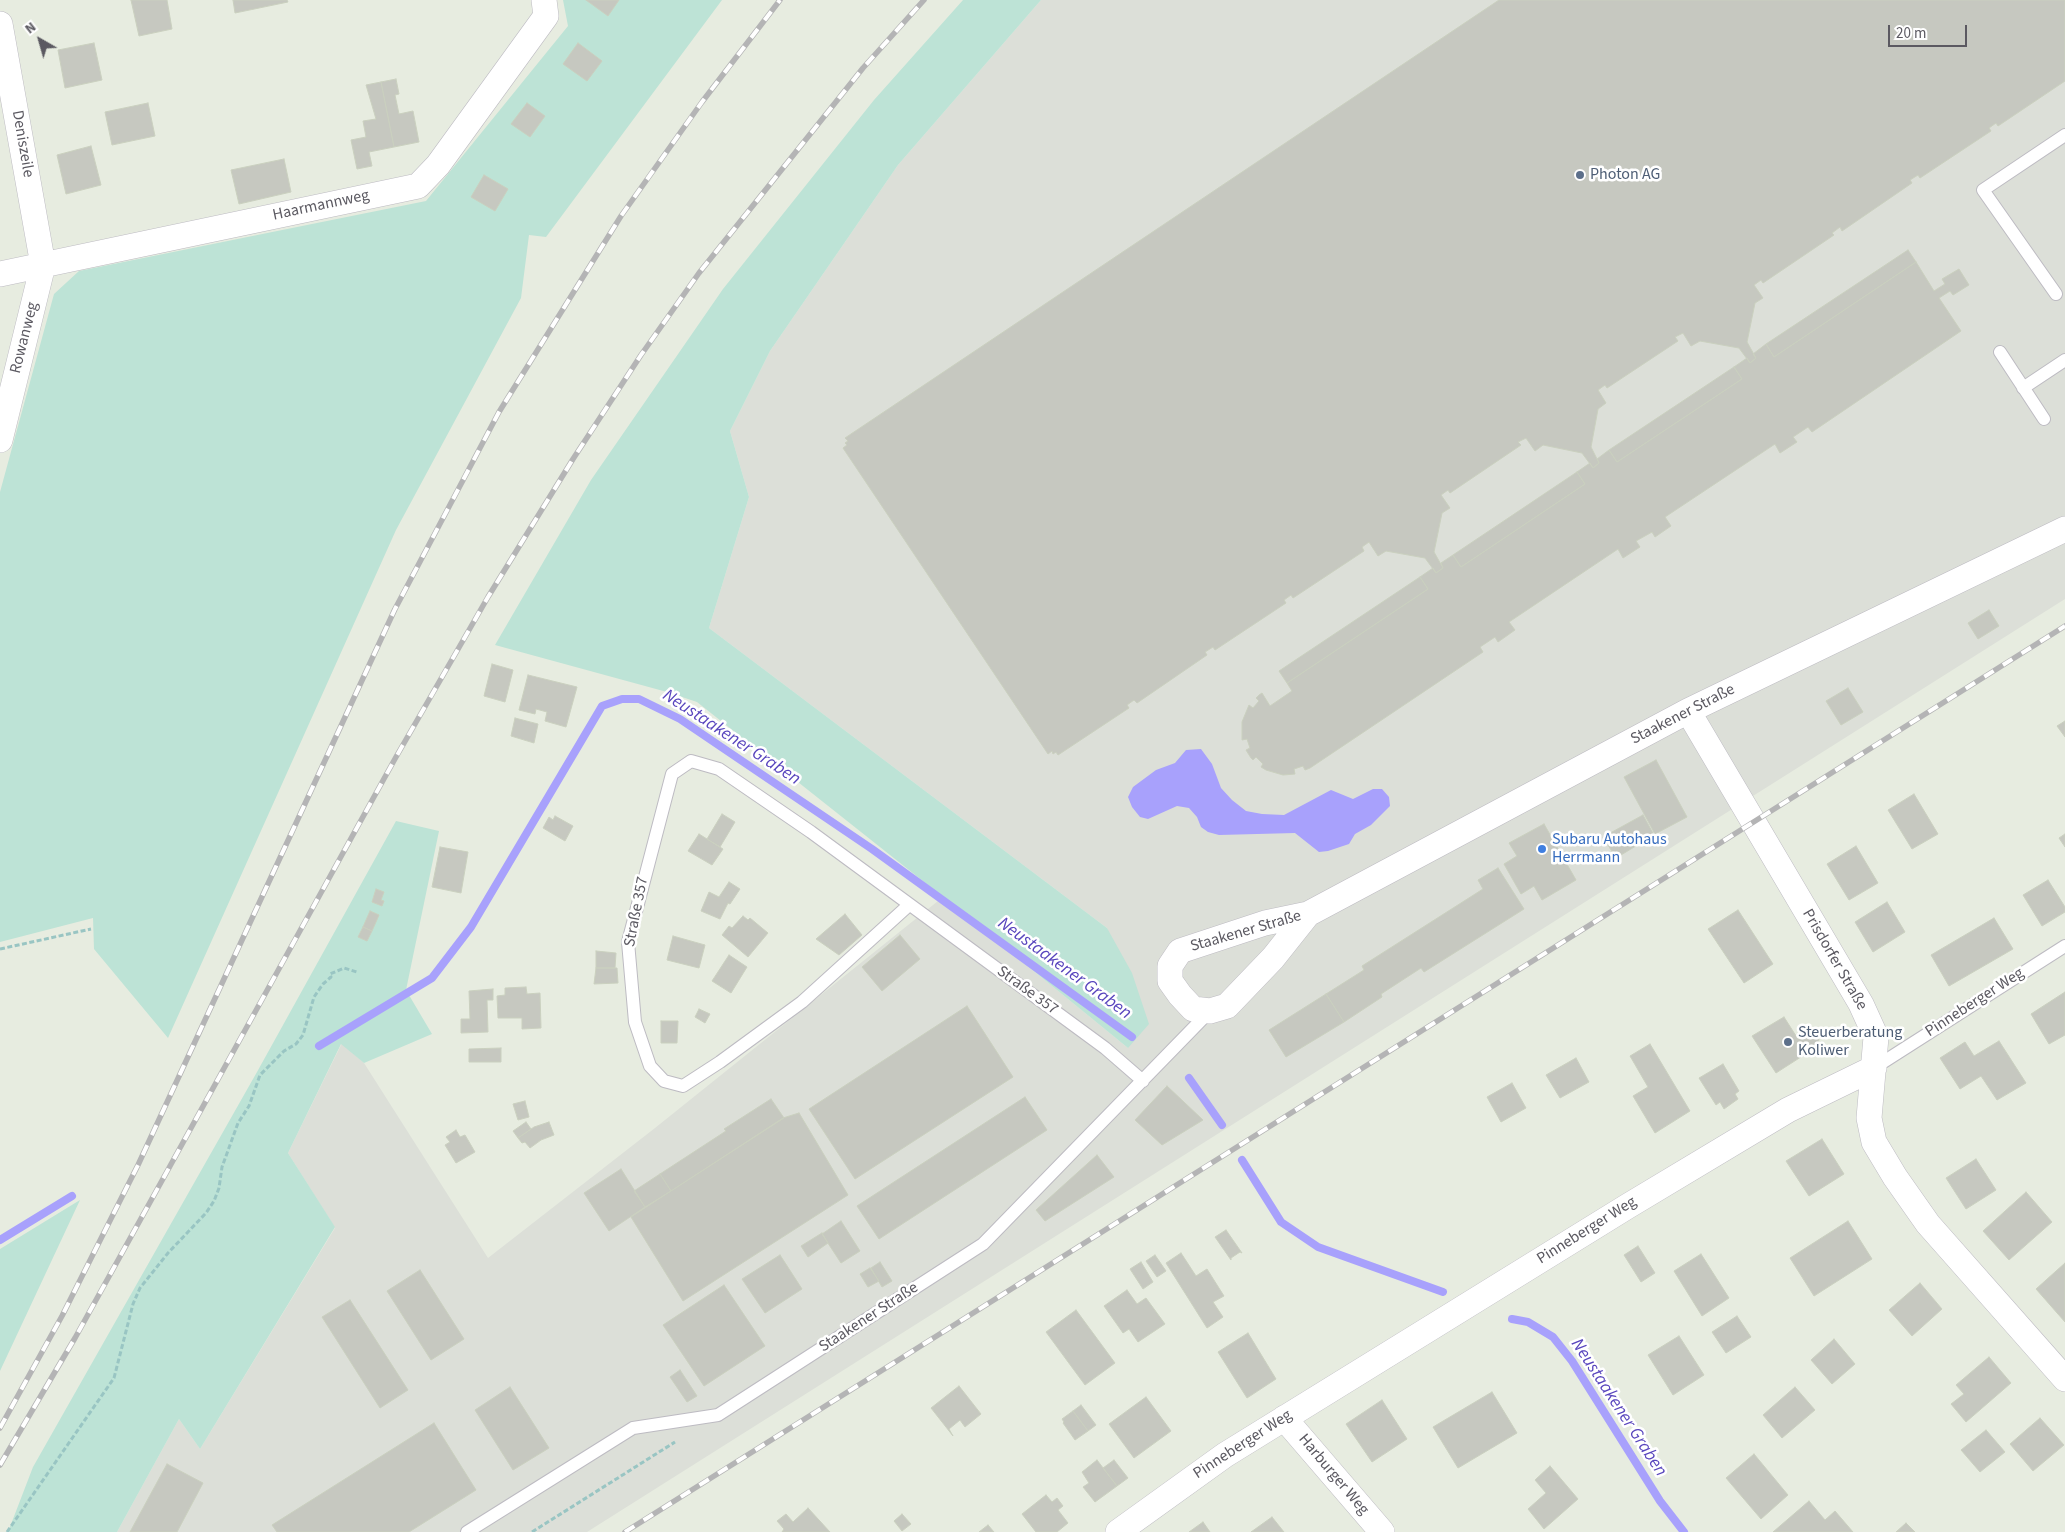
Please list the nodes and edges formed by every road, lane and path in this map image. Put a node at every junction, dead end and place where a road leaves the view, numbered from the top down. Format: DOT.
graph roads {
  1 [pos="544,0"];
  2 [pos="0,24"];
  3 [pos="2065,134"];
  4 [pos="44,265"];
  5 [pos="0,274"];
  6 [pos="2056,294"];
  7 [pos="2000,352"];
  8 [pos="2065,360"];
  9 [pos="2024,388"];
  10 [pos="2044,419"];
  11 [pos="0,440"];
  12 [pos="2065,529"];
  13 [pos="1688,711"];
  14 [pos="909,906"];
  15 [pos="1308,914"];
  16 [pos="90,929"];
  17 [pos="2065,946"];
  18 [pos="0,949"];
  19 [pos="357,972"];
  20 [pos="1210,1011"];
  21 [pos="1874,1068"];
  22 [pos="1143,1080"];
  23 [pos="2065,1379"];
  24 [pos="1284,1418"];
  25 [pos="676,1442"];
  26 [pos="7,1532"];
  27 [pos="467,1532"];
  28 [pos="532,1532"];
  29 [pos="1118,1532"];
  30 [pos="1382,1532"];
  1 -- 4 [label="street, Haarmannweg"];
  2 -- 4 [label="street, Deniszeile"];
  3 -- 6 [label="lane"];
  4 -- 5 [label="street, Haarmannweg"];
  4 -- 11 [label="street, Rowanweg"];
  7 -- 9 [label="lane"];
  8 -- 9 [label="lane"];
  9 -- 10 [label="lane"];
  12 -- 13 [label="street, Staakener Straße"];
  13 -- 15 [label="street, Staakener Straße"];
  13 -- 21 [label="street, Prisdorfer Straße"];
  14 -- 14 [label="lane, Straße 357"];
  14 -- 22 [label="lane, Straße 357"];
  15 -- 20 [label="street, Staakener Straße"];
  15 -- 20 [label="street, Staakener Straße"];
  16 -- 18 [label="path"];
  17 -- 21 [label="lane, Pinneberger Weg"];
  19 -- 26 [label="path"];
  20 -- 22 [label="lane, Staakener Straße"];
  21 -- 23 [label="street, Prisdorfer Straße"];
  21 -- 24 [label="street, Pinneberger Weg"];
  22 -- 27 [label="lane, Staakener Straße"];
  24 -- 29 [label="street, Pinneberger Weg"];
  24 -- 30 [label="street, Harburger Weg"];
  25 -- 28 [label="path"];
}
